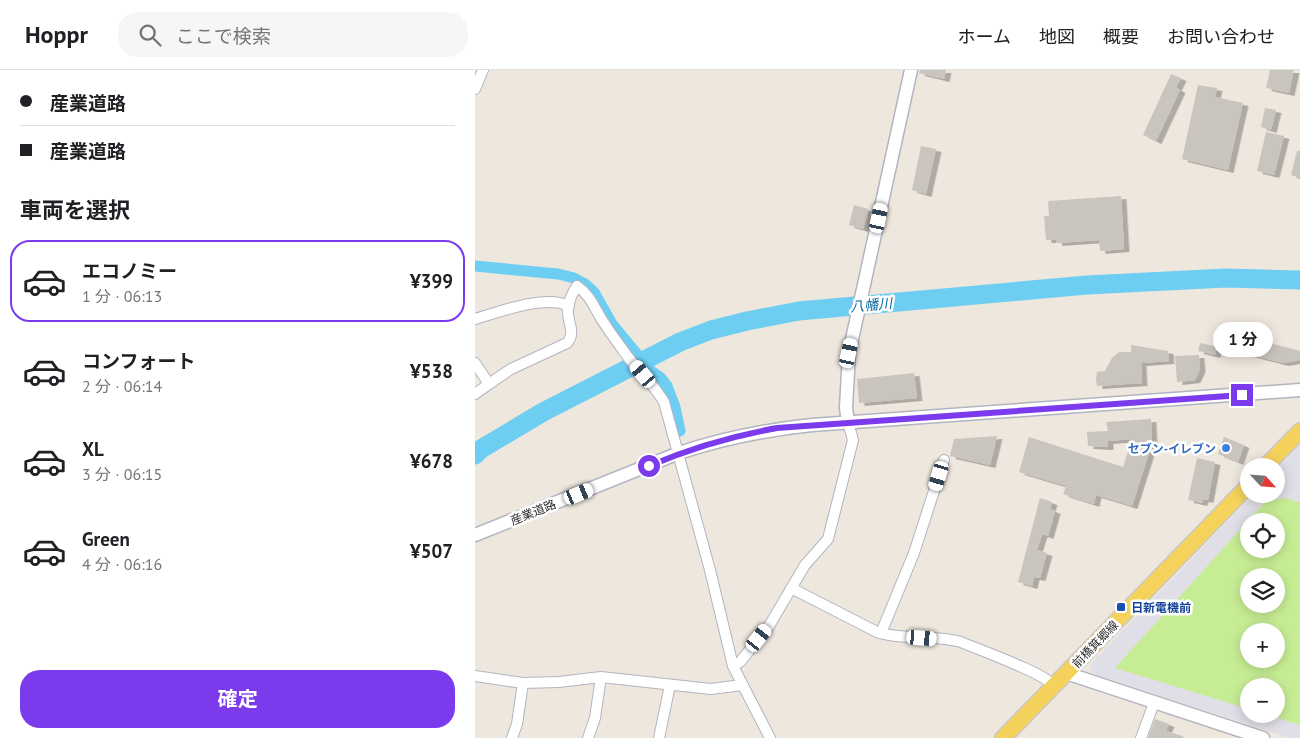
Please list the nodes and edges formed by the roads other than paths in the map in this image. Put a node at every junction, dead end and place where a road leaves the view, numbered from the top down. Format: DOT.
graph roads {
  1 [pos="483,70"];
  2 [pos="911,70"];
  3 [pos="475,89"];
  4 [pos="569,306"];
  5 [pos="475,319"];
  6 [pos="475,363"];
  7 [pos="489,384"];
  8 [pos="1300,390"];
  9 [pos="475,394"];
  10 [pos="848,422"];
  11 [pos="1300,432"];
  12 [pos="679,453"];
  13 [pos="1275,458"];
  14 [pos="944,460"];
  15 [pos="1240,494"];
  16 [pos="475,535"];
  17 [pos="791,588"];
  18 [pos="881,633"];
  19 [pos="733,666"];
  20 [pos="1066,673"];
  21 [pos="475,676"];
  22 [pos="601,677"];
  23 [pos="523,683"];
  24 [pos="670,685"];
  25 [pos="742,685"];
  26 [pos="1054,686"];
  27 [pos="1154,703"];
  28 [pos="512,738"];
  29 [pos="588,738"];
  30 [pos="659,738"];
  31 [pos="770,738"];
  32 [pos="1003,738"];
  33 [pos="1141,738"];
  34 [pos="1263,738"];
  1 -- 3 [label="street"];
  2 -- 10 [label="street"];
  4 -- 5 [label="street"];
  4 -- 7 [label="street"];
  4 -- 12 [label="street"];
  6 -- 7 [label="street"];
  7 -- 9 [label="street"];
  8 -- 10 [label="street, 産業道路"];
  10 -- 12 [label="street, 産業道路"];
  10 -- 17 [label="street"];
  11 -- 13 [label="main road"];
  12 -- 16 [label="street, 産業道路"];
  12 -- 19 [label="street"];
  14 -- 18 [label="street"];
  15 -- 20 [label="main road, 前橋箕郷線"];
  17 -- 18 [label="street"];
  17 -- 19 [label="street"];
  18 -- 26 [label="street"];
  19 -- 25 [label="street"];
  20 -- 26 [label="main road, 前橋箕郷線"];
  20 -- 27 [label="street"];
  21 -- 23 [label="street"];
  22 -- 23 [label="street"];
  22 -- 24 [label="street"];
  22 -- 29 [label="street"];
  23 -- 28 [label="street"];
  24 -- 25 [label="street"];
  24 -- 30 [label="street"];
  25 -- 31 [label="street"];
  26 -- 32 [label="main road, 前橋箕郷線"];
  27 -- 33 [label="street"];
  27 -- 34 [label="street"];
}
